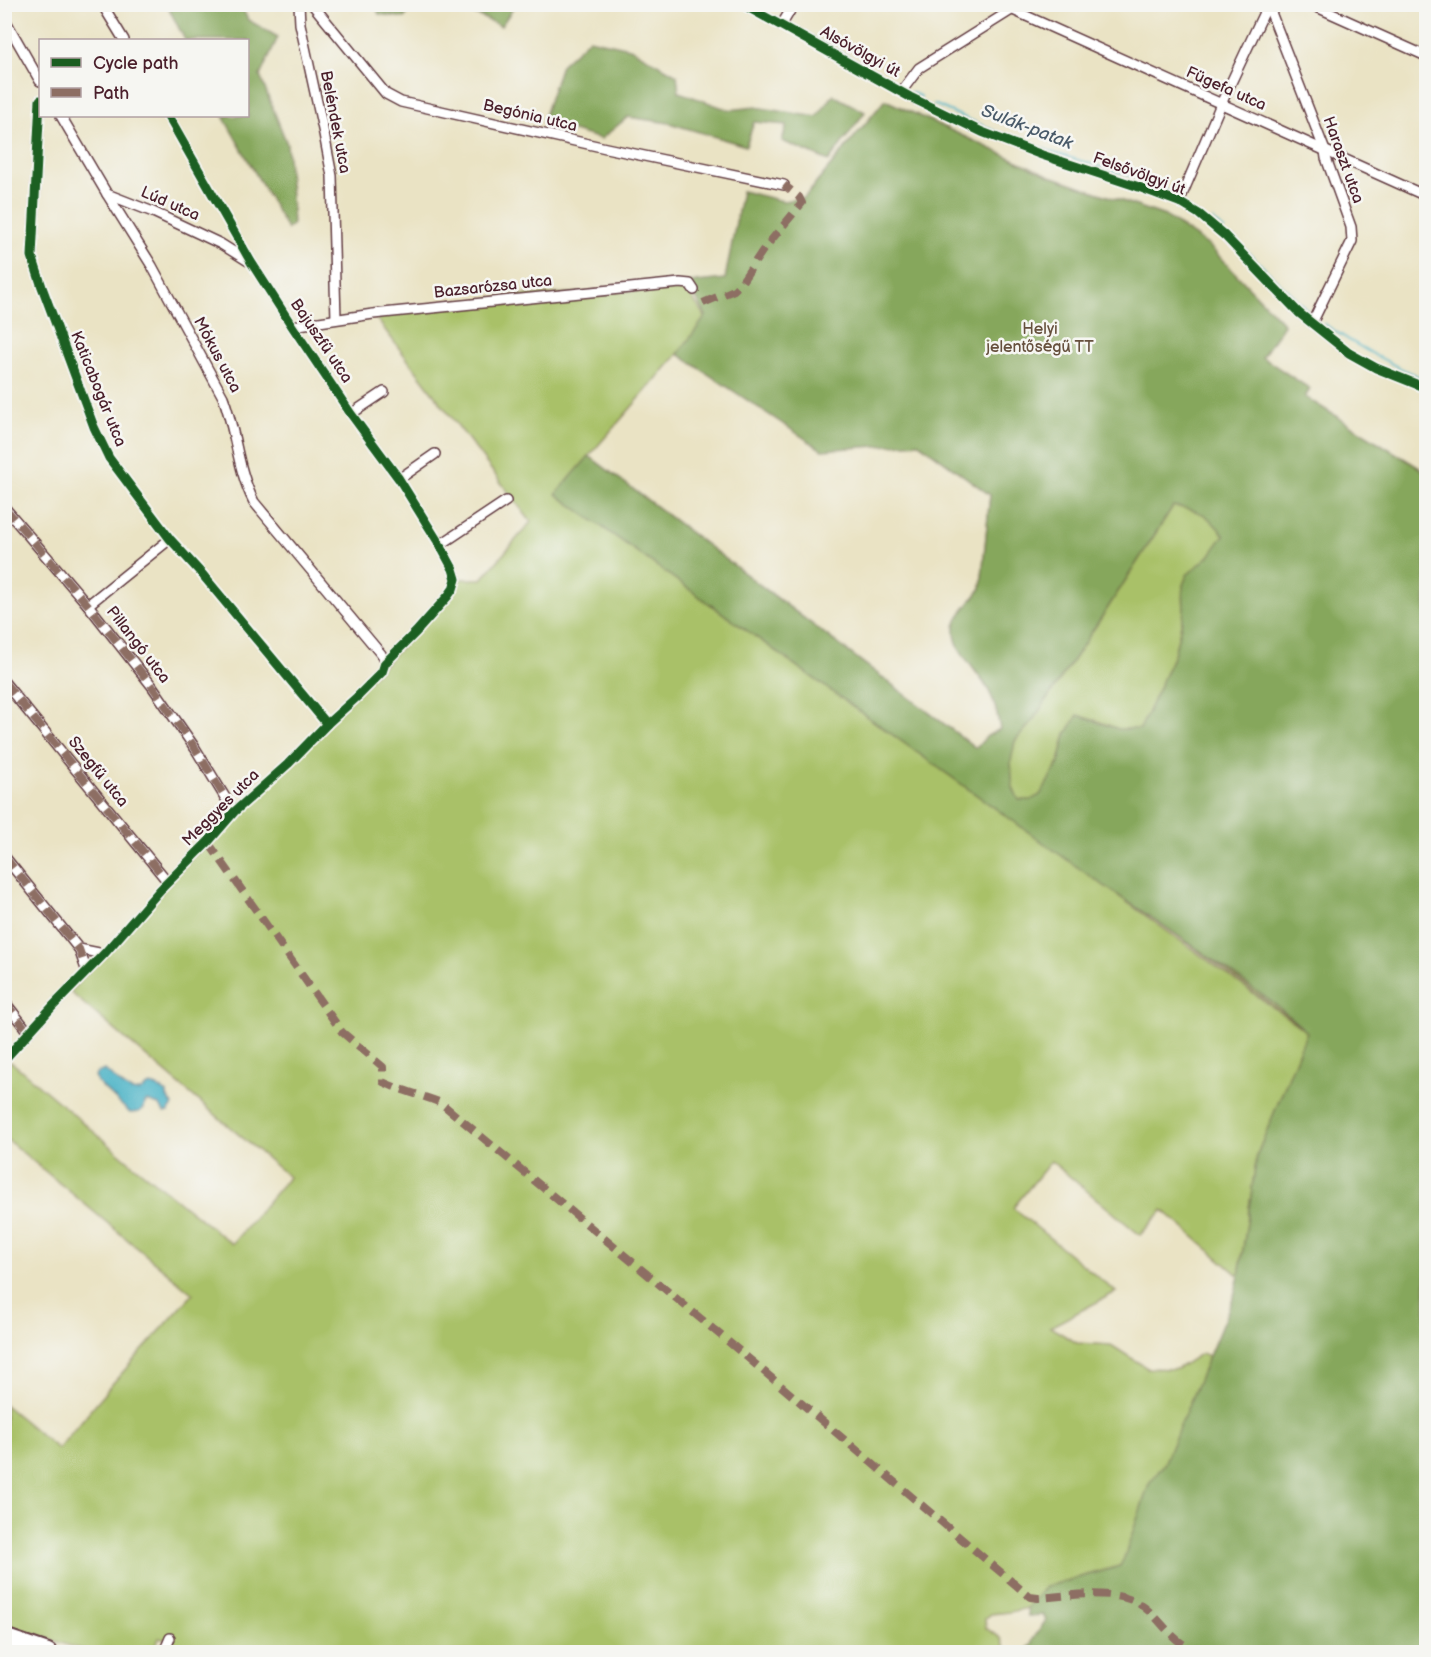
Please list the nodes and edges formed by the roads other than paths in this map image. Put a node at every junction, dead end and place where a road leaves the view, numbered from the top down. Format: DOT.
graph roads {
  1 [pos="102,4"];
  2 [pos="299,4"];
  3 [pos="312,4"];
  4 [pos="742,4"];
  5 [pos="794,4"];
  6 [pos="1310,4"];
  7 [pos="1268,5"];
  8 [pos="1017,7"];
  9 [pos="4,18"];
  10 [pos="781,26"];
  11 [pos="123,39"];
  12 [pos="1426,56"];
  13 [pos="39,79"];
  14 [pos="901,92"];
  15 [pos="1221,104"];
  16 [pos="39,117"];
  17 [pos="62,117"];
  18 [pos="169,117"];
  19 [pos="1325,151"];
  20 [pos="784,185"];
  21 [pos="107,194"];
  22 [pos="1426,196"];
  23 [pos="1179,202"];
  24 [pos="251,262"];
  25 [pos="694,290"];
  26 [pos="336,319"];
  27 [pos="1312,323"];
  28 [pos="291,326"];
  29 [pos="1426,388"];
  30 [pos="384,392"];
  31 [pos="351,414"];
  32 [pos="435,454"];
  33 [pos="399,479"];
  34 [pos="506,501"];
  35 [pos="4,507"];
  36 [pos="170,539"];
  37 [pos="441,545"];
  38 [pos="456,579"];
  39 [pos="88,605"];
  40 [pos="385,663"];
  41 [pos="4,682"];
  42 [pos="327,724"];
  43 [pos="234,812"];
  44 [pos="4,856"];
  45 [pos="168,882"];
  46 [pos="79,949"];
  47 [pos="104,954"];
  48 [pos="87,972"];
  49 [pos="4,1001"];
  50 [pos="29,1033"];
  51 [pos="4,1060"];
  52 [pos="4,1637"];
  53 [pos="170,1638"];
  54 [pos="48,1653"];
  55 [pos="164,1653"];
  1 -- 11 [label="street"];
  2 -- 26 [label="street, Beléndek utca"];
  3 -- 20 [label="street, Begónia utca"];
  4 -- 10 [label="street, Alsóvölgyi út"];
  5 -- 10 [label="street"];
  6 -- 12 [label="street"];
  7 -- 15 [label="street"];
  7 -- 19 [label="street, Haraszt utca"];
  8 -- 14 [label="street"];
  8 -- 15 [label="street, Fügefa utca"];
  9 -- 13 [label="street"];
  10 -- 14 [label="street, Alsóvölgyi út"];
  14 -- 23 [label="street, Felsővölgyi út"];
  15 -- 19 [label="street, Fügefa utca"];
  15 -- 23 [label="street"];
  16 -- 36 [label="street, Katicabogár utca"];
  17 -- 21 [label="street, Mókus utca"];
  18 -- 24 [label="street, Bajuszfű utca"];
  19 -- 22 [label="street, Fügefa utca"];
  19 -- 27 [label="street, Haraszt utca"];
  21 -- 24 [label="street, Lúd utca"];
  21 -- 40 [label="street, Mókus utca"];
  23 -- 27 [label="street, Felsővölgyi út"];
  24 -- 28 [label="street, Bajuszfű utca"];
  25 -- 26 [label="street, Bazsarózsa utca"];
  26 -- 28 [label="street, Bazsarózsa utca"];
  27 -- 29 [label="street, Felsővölgyi út"];
  28 -- 31 [label="street, Bajuszfű utca"];
  30 -- 31 [label="street"];
  31 -- 33 [label="street, Bajuszfű utca"];
  32 -- 33 [label="street"];
  33 -- 37 [label="street, Bajuszfű utca"];
  34 -- 37 [label="street"];
  35 -- 39 [label="street, Pillangó utca"];
  36 -- 39 [label="street"];
  36 -- 42 [label="street, Katicabogár utca"];
  37 -- 38 [label="street, Bajuszfű utca"];
  38 -- 40 [label="street, Meggyes utca"];
  39 -- 43 [label="street, Pillangó utca"];
  40 -- 42 [label="street, Meggyes utca"];
  41 -- 45 [label="street, Szegfű utca"];
  42 -- 43 [label="street, Meggyes utca"];
  43 -- 45 [label="street, Meggyes utca"];
  44 -- 46 [label="street"];
  45 -- 47 [label="street, Meggyes utca"];
  46 -- 47 [label="street"];
  46 -- 48 [label="street"];
  47 -- 48 [label="street, Meggyes utca"];
  48 -- 50 [label="street, Meggyes utca"];
  49 -- 50 [label="street"];
  50 -- 51 [label="street, Meggyes utca"];
  52 -- 54 [label="highway"];
  53 -- 55 [label="street"];
}
